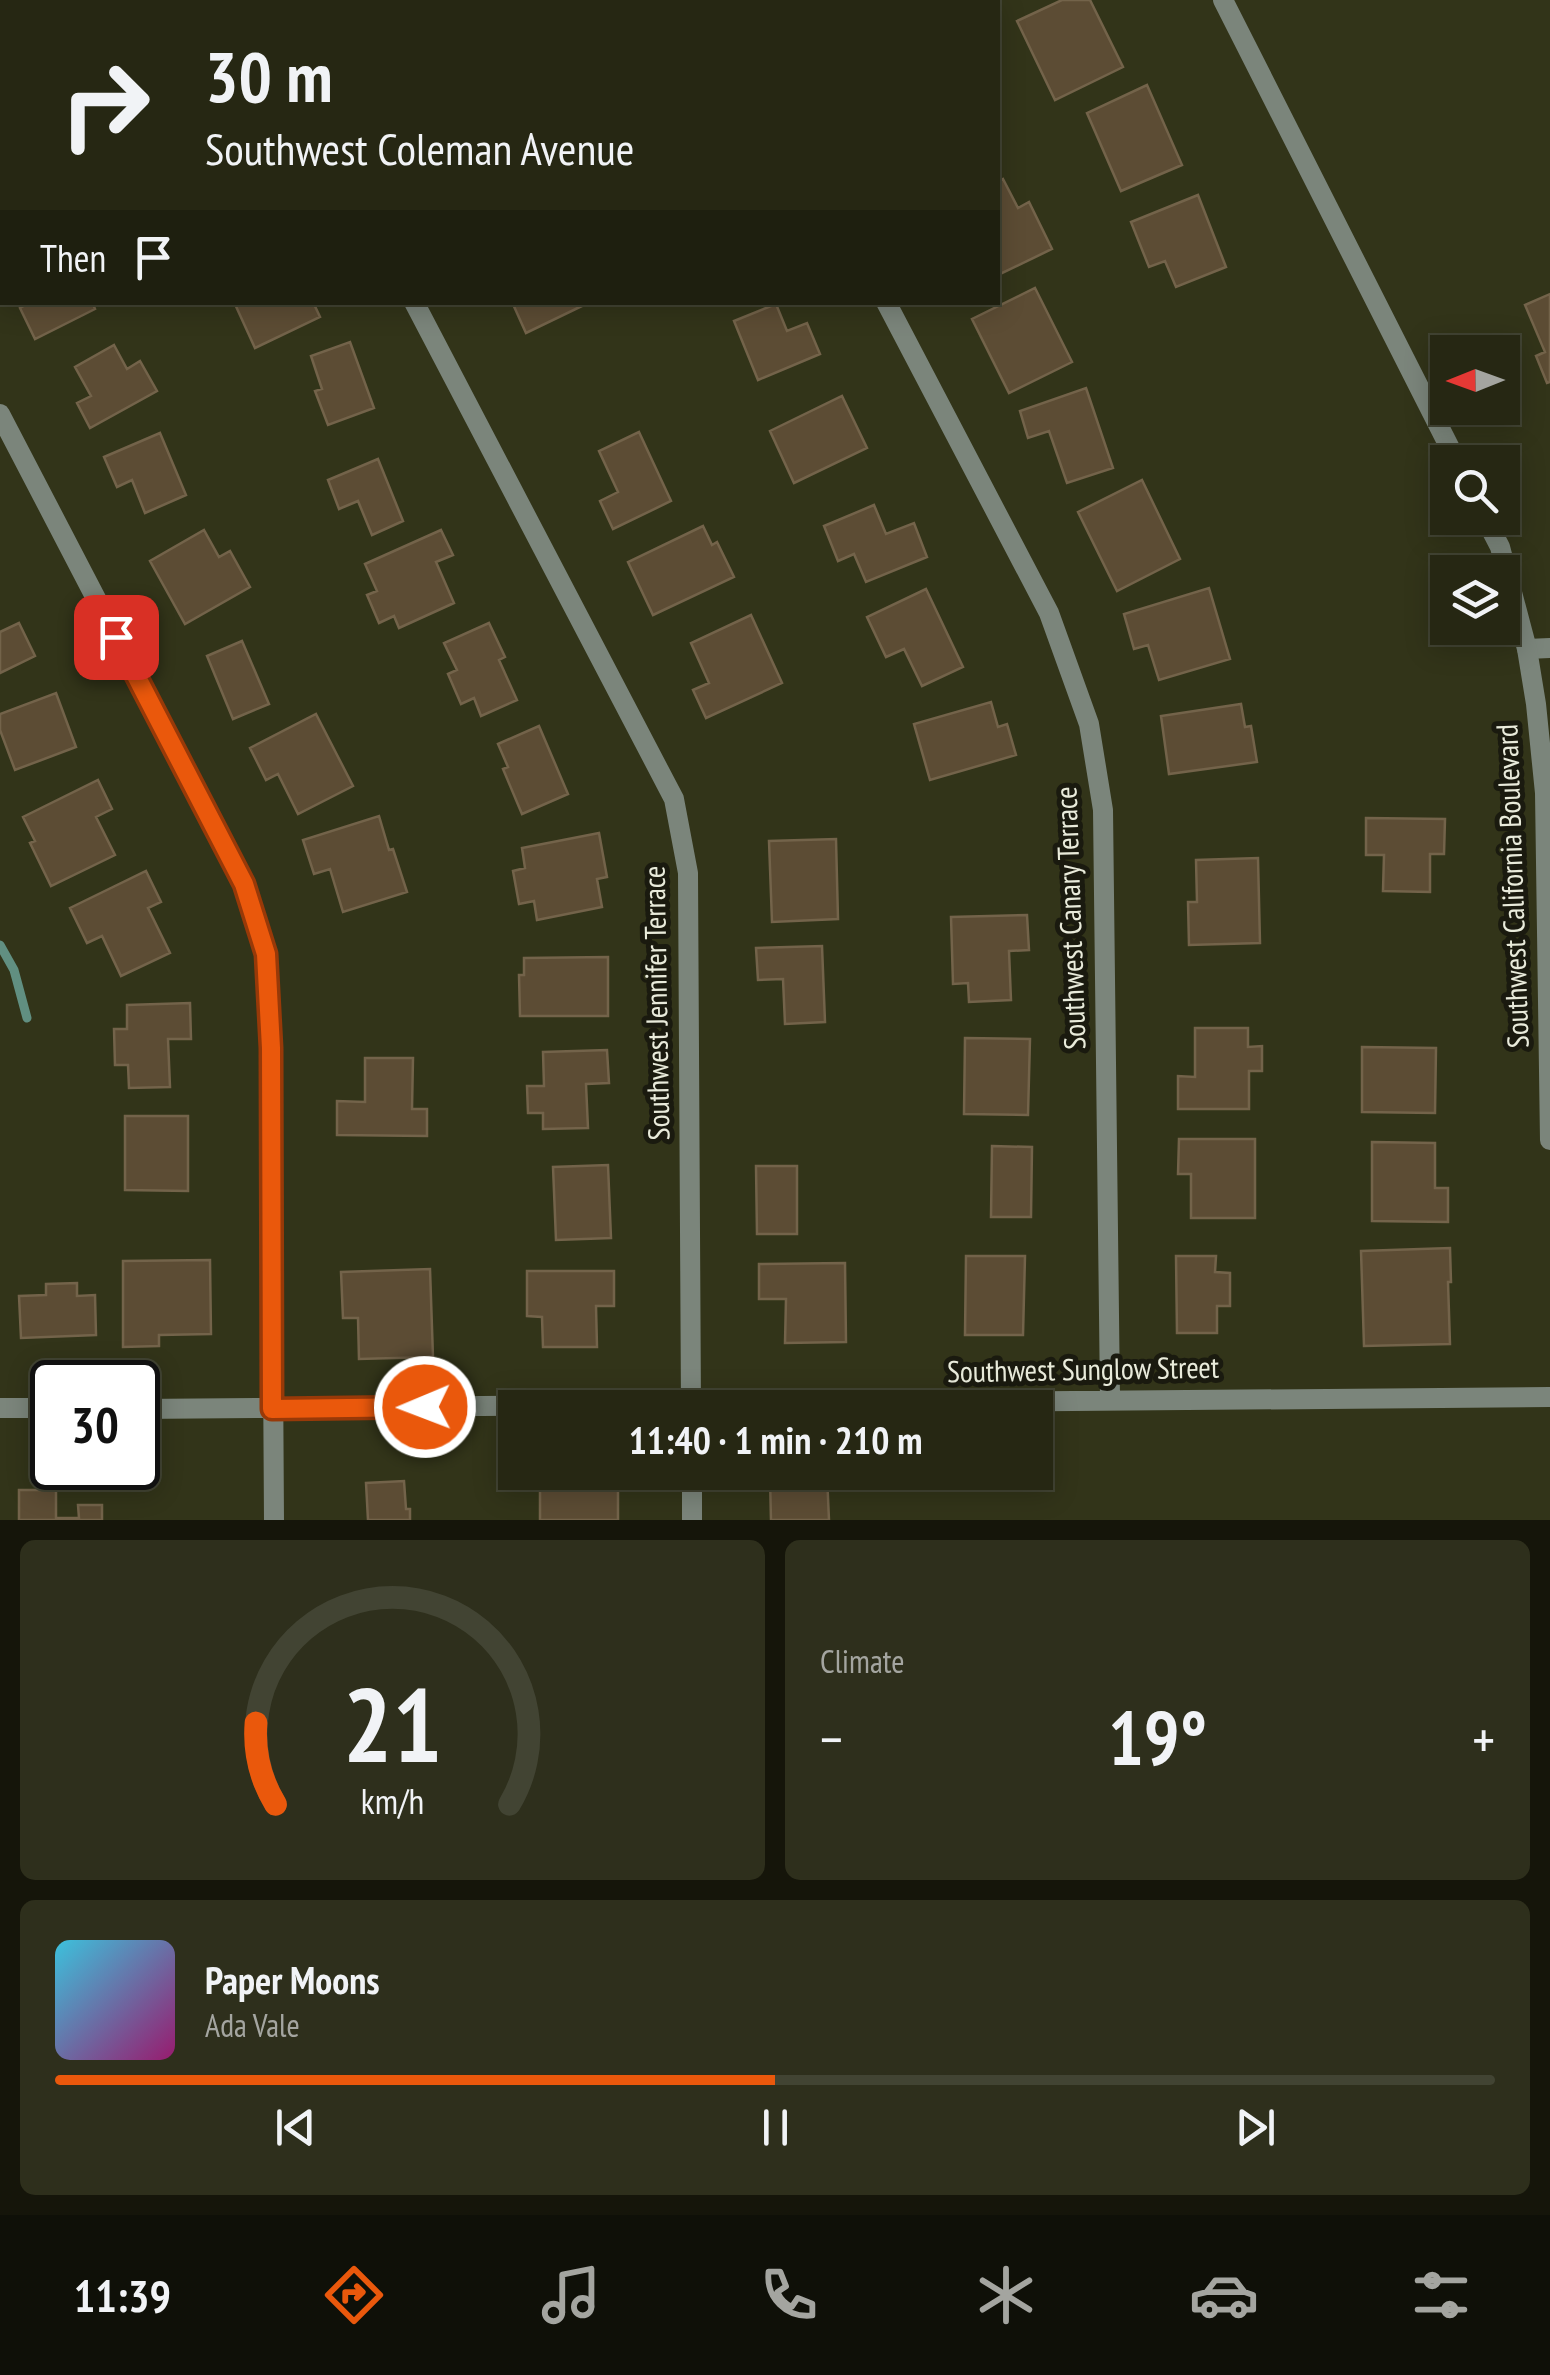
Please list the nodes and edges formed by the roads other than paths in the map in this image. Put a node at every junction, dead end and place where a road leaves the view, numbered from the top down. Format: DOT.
graph roads {
  1 [pos="1223,0"];
  2 [pos="416,305"];
  3 [pos="888,305"];
  4 [pos="0,414"];
  5 [pos="1448,445"];
  6 [pos="1494,535"];
  7 [pos="1550,648"];
  8 [pos="1526,649"];
  9 [pos="1550,1140"];
  10 [pos="691,1390"];
  11 [pos="1550,1397"];
  12 [pos="1110,1399"];
  13 [pos="1053,1400"];
  14 [pos="498,1407"];
  15 [pos="0,1408"];
  16 [pos="30,1408"];
  17 [pos="160,1409"];
  18 [pos="272,1409"];
  19 [pos="692,1490"];
  20 [pos="274,1520"];
  21 [pos="692,1520"];
  1 -- 5 [label="street"];
  2 -- 10 [label="street, Southwest Jennifer Terrace"];
  3 -- 12 [label="street, Southwest Canary Terrace"];
  4 -- 18 [label="street"];
  6 -- 8 [label="street, Southwest California Boulevard"];
  7 -- 8 [label="street"];
  8 -- 9 [label="street, Southwest California Boulevard"];
  11 -- 12 [label="street, Southwest Sunglow Street"];
  12 -- 13 [label="street, Southwest Sunglow Street"];
  14 -- 18 [label="street, Southwest Sunglow Street"];
  15 -- 16 [label="street"];
  17 -- 18 [label="street, Southwest Sunglow Street"];
  18 -- 20 [label="street"];
  19 -- 21 [label="street"];
}
